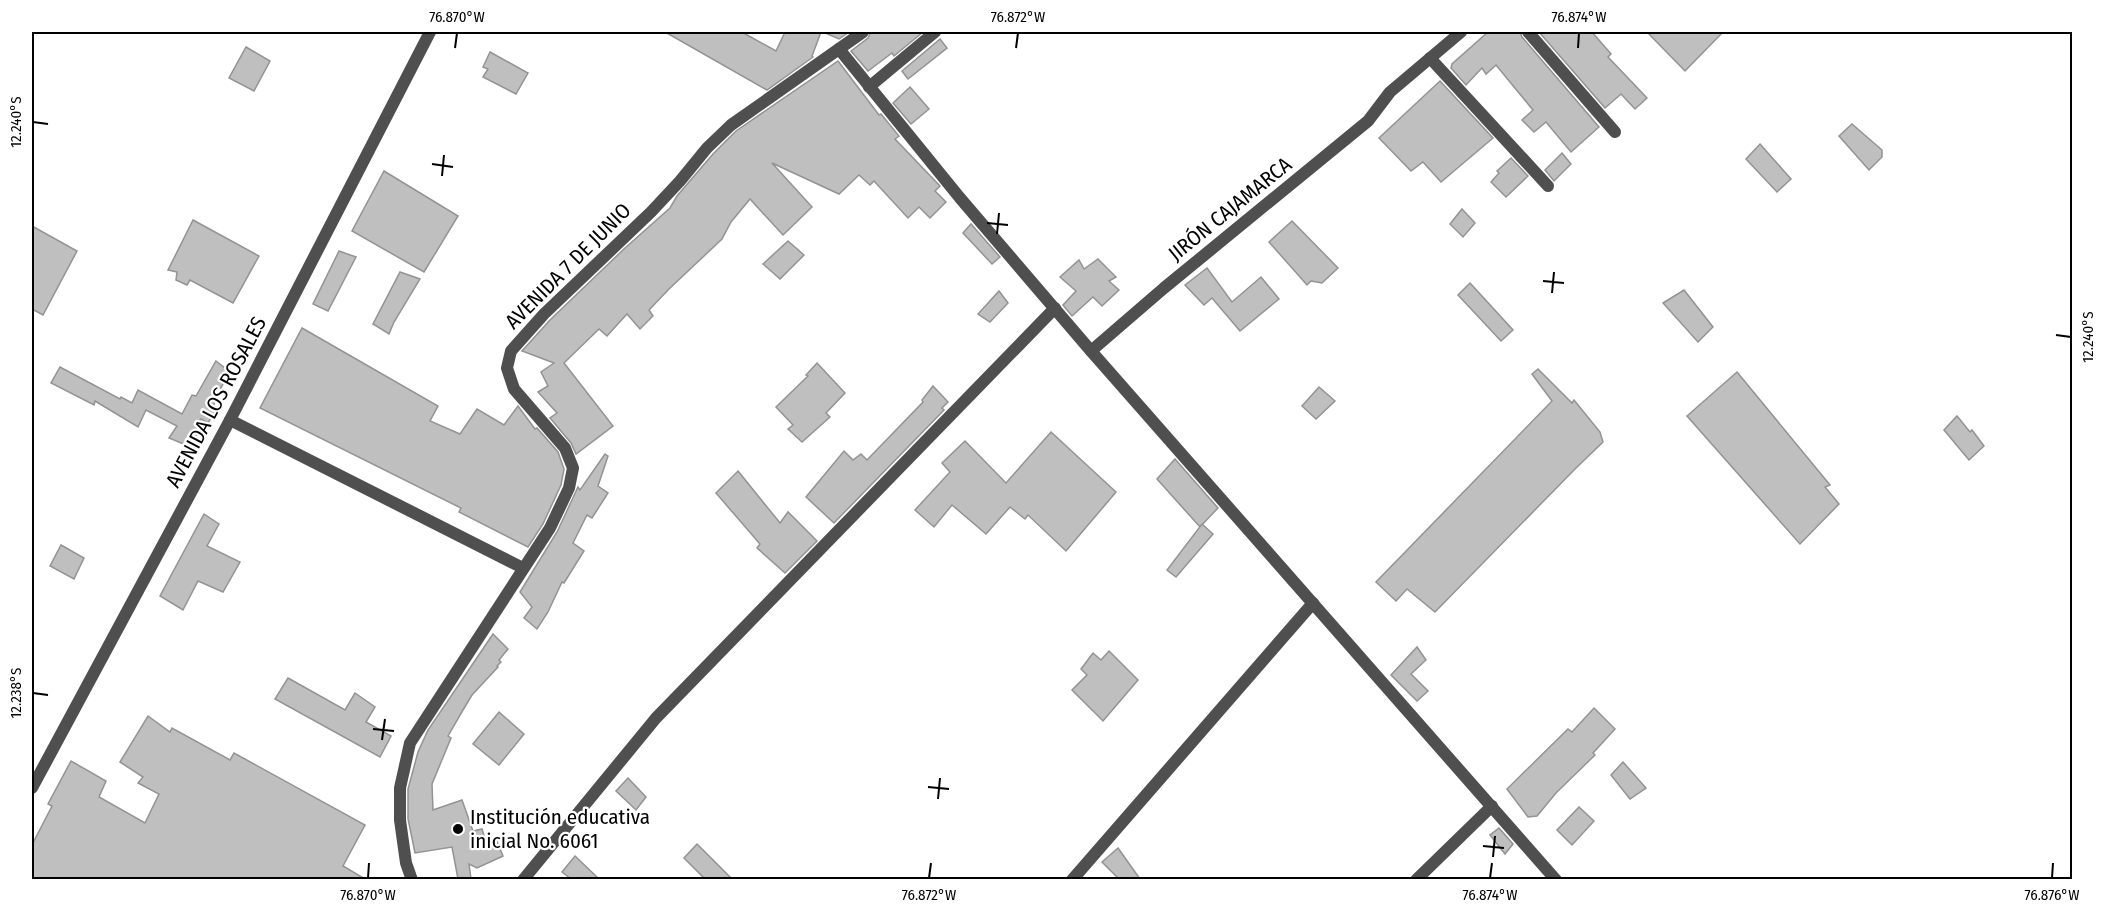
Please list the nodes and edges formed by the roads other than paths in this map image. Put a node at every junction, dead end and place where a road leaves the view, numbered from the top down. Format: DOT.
graph roads {
  1 [pos="429,32"];
  2 [pos="863,32"];
  3 [pos="935,32"];
  4 [pos="1461,32"];
  5 [pos="1528,32"];
  6 [pos="839,49"];
  7 [pos="1430,58"];
  8 [pos="869,87"];
  9 [pos="1615,132"];
  10 [pos="1548,186"];
  11 [pos="1055,308"];
  12 [pos="1091,351"];
  13 [pos="230,420"];
  14 [pos="523,568"];
  15 [pos="1313,603"];
  16 [pos="32,788"];
  17 [pos="1492,806"];
  18 [pos="412,879"];
  19 [pos="523,879"];
  20 [pos="1072,879"];
  21 [pos="1416,879"];
  22 [pos="1556,879"];
  1 -- 13 [label="street, AVENIDA LOS ROSALES"];
  2 -- 6 [label="street, AVENIDA 7 DE JUNIO"];
  3 -- 8 [label="street"];
  4 -- 7 [label="street, JIRÓN CAJAMARCA"];
  5 -- 9 [label="street"];
  6 -- 8 [label="street"];
  6 -- 14 [label="street, AVENIDA 7 DE JUNIO"];
  7 -- 10 [label="street"];
  7 -- 12 [label="street, JIRÓN CAJAMARCA"];
  8 -- 11 [label="street"];
  11 -- 12 [label="street"];
  11 -- 19 [label="street"];
  12 -- 15 [label="street"];
  13 -- 14 [label="street"];
  13 -- 16 [label="street, AVENIDA LOS ROSALES"];
  14 -- 18 [label="street, AVENIDA 7 DE JUNIO"];
  15 -- 17 [label="street"];
  15 -- 20 [label="street"];
  17 -- 21 [label="street"];
  17 -- 22 [label="street"];
}
